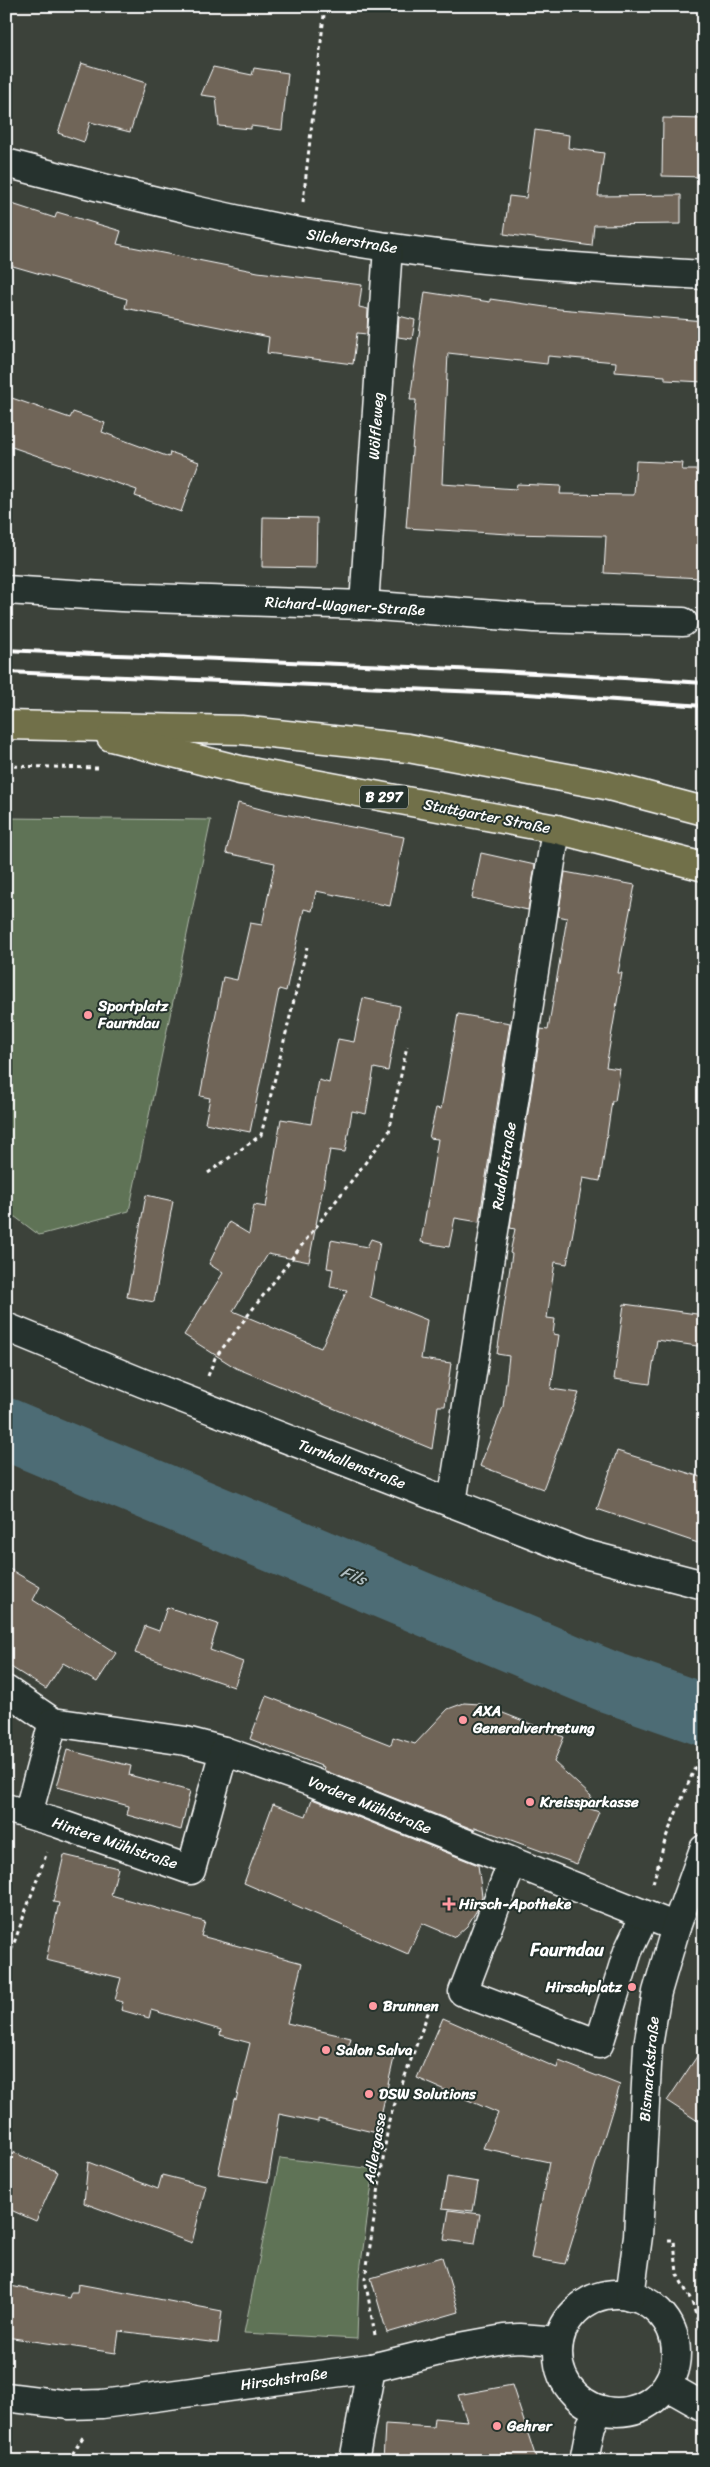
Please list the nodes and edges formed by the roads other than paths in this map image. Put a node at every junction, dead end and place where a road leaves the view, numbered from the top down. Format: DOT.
graph roads {
  1 [pos="6,163"];
  2 [pos="388,247"];
  3 [pos="704,275"];
  4 [pos="6,590"];
  5 [pos="364,605"];
  6 [pos="683,622"];
  7 [pos="64,724"];
  8 [pos="6,725"];
  9 [pos="704,811"];
  10 [pos="556,829"];
  11 [pos="704,868"];
  12 [pos="6,1327"];
  13 [pos="452,1503"];
  14 [pos="704,1585"];
  15 [pos="6,1690"];
  16 [pos="53,1722"];
  17 [pos="224,1751"];
  18 [pos="17,1811"];
  19 [pos="704,1849"];
  20 [pos="509,1871"];
  21 [pos="645,1915"];
  22 [pos="676,1926"];
  23 [pos="630,2296"];
  24 [pos="559,2341"];
  25 [pos="374,2355"];
  26 [pos="667,2386"];
  27 [pos="6,2397"];
  28 [pos="704,2407"];
  29 [pos="600,2410"];
  30 [pos="354,2461"];
  31 [pos="584,2461"];
  1 -- 2 [label="street, Silcherstraße"];
  2 -- 3 [label="street, Silcherstraße"];
  2 -- 5 [label="street, Wölfleweg"];
  4 -- 5 [label="street, Richard-Wagner-Straße"];
  5 -- 6 [label="street, Richard-Wagner-Straße"];
  7 -- 8 [label="main road, Stuttgarter Straße / B 297"];
  7 -- 9 [label="main road, Stuttgarter Straße / B 297"];
  7 -- 10 [label="main road, Stuttgarter Straße / B 297"];
  10 -- 11 [label="main road, Stuttgarter Straße / B 297"];
  10 -- 13 [label="street, Rudolfstraße"];
  12 -- 13 [label="street, Turnhallenstraße"];
  13 -- 14 [label="street, Turnhallenstraße"];
  15 -- 16 [label="street, Vordere Mühlstraße"];
  16 -- 17 [label="street, Vordere Mühlstraße"];
  16 -- 18 [label="street"];
  17 -- 18 [label="street, Hintere Mühlstraße"];
  17 -- 20 [label="street, Vordere Mühlstraße"];
  19 -- 22 [label="street, Bismarckstraße"];
  20 -- 21 [label="street, Vordere Mühlstraße"];
  20 -- 21 [label="street"];
  21 -- 22 [label="street, Vordere Mühlstraße"];
  22 -- 23 [label="street, Bismarckstraße"];
  23 -- 24 [label="street"];
  23 -- 26 [label="street"];
  24 -- 25 [label="street, Hirschstraße"];
  24 -- 29 [label="street"];
  25 -- 27 [label="street, Hirschstraße"];
  25 -- 30 [label="street"];
  26 -- 28 [label="street"];
  26 -- 29 [label="street"];
  29 -- 31 [label="street"];
}
